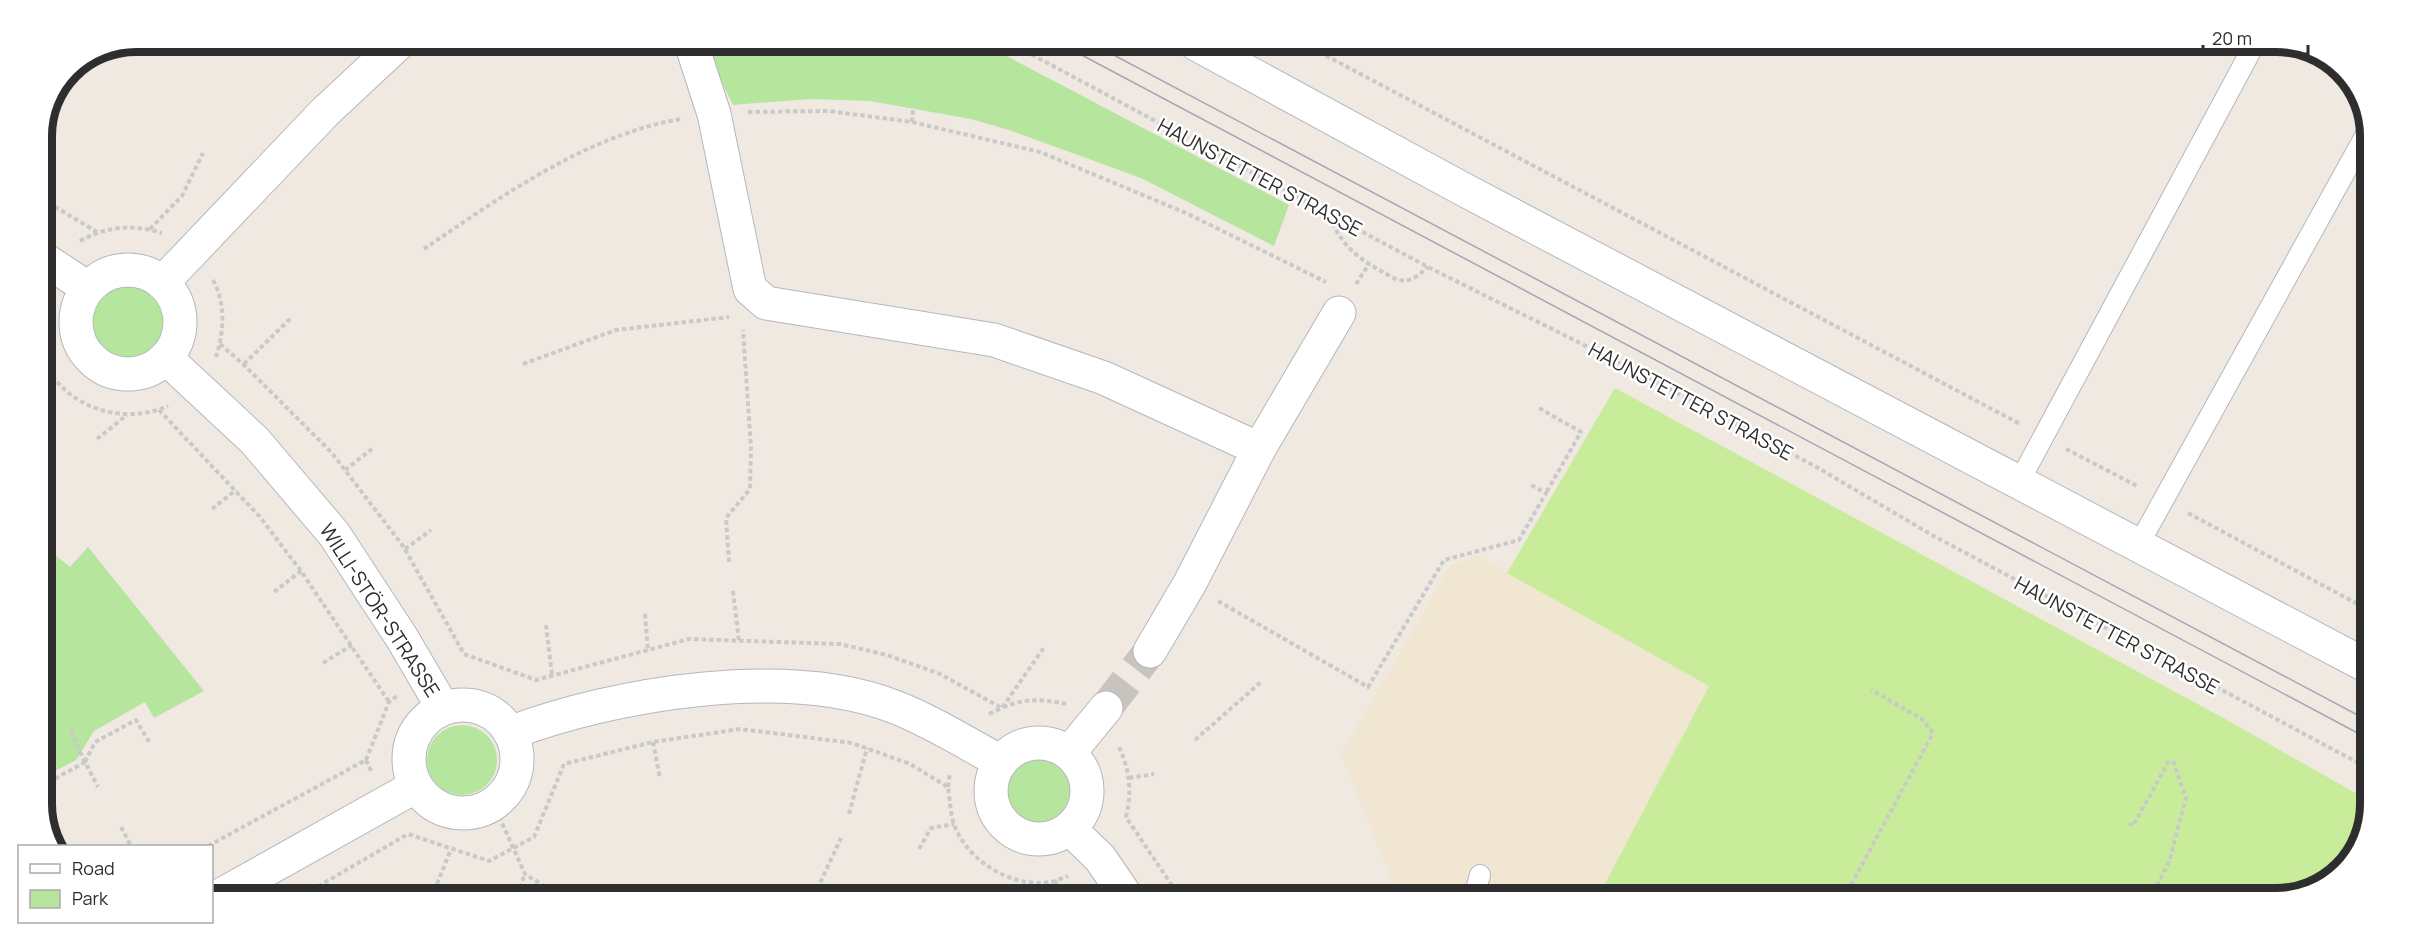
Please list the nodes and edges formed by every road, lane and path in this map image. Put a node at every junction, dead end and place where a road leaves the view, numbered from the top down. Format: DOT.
graph roads {
  1 [pos="388,53"];
  2 [pos="694,53"];
  3 [pos="1029,53"];
  4 [pos="1211,53"];
  5 [pos="1321,53"];
  6 [pos="2250,53"];
  7 [pos="913,108"];
  8 [pos="714,114"];
  9 [pos="912,122"];
  10 [pos="2360,145"];
  11 [pos="203,153"];
  12 [pos="53,205"];
  13 [pos="1330,216"];
  14 [pos="150,229"];
  15 [pos="98,232"];
  16 [pos="424,249"];
  17 [pos="53,265"];
  18 [pos="1428,267"];
  19 [pos="163,282"];
  20 [pos="88,288"];
  21 [pos="1334,298"];
  22 [pos="734,316"];
  23 [pos="291,318"];
  24 [pos="742,326"];
  25 [pos="166,357"];
  26 [pos="523,364"];
  27 [pos="244,365"];
  28 [pos="53,375"];
  29 [pos="197,386"];
  30 [pos="1539,408"];
  31 [pos="159,410"];
  32 [pos="127,415"];
  33 [pos="2043,437"];
  34 [pos="97,439"];
  35 [pos="372,449"];
  36 [pos="1259,449"];
  37 [pos="345,470"];
  38 [pos="2019,483"];
  39 [pos="1529,484"];
  40 [pos="236,490"];
  41 [pos="1546,493"];
  42 [pos="2163,500"];
  43 [pos="212,509"];
  44 [pos="431,531"];
  45 [pos="2139,544"];
  46 [pos="405,549"];
  47 [pos="729,562"];
  48 [pos="301,571"];
  49 [pos="1190,583"];
  50 [pos="733,591"];
  51 [pos="274,592"];
  52 [pos="2360,605"];
  53 [pos="645,614"];
  54 [pos="546,625"];
  55 [pos="740,641"];
  56 [pos="352,645"];
  57 [pos="1045,646"];
  58 [pos="648,650"];
  59 [pos="1150,651"];
  60 [pos="464,654"];
  61 [pos="2360,662"];
  62 [pos="323,663"];
  63 [pos="552,676"];
  64 [pos="425,678"];
  65 [pos="1261,682"];
  66 [pos="1871,690"];
  67 [pos="389,702"];
  68 [pos="443,708"];
  69 [pos="1002,708"];
  70 [pos="1101,714"];
  71 [pos="71,731"];
  72 [pos="510,733"];
  73 [pos="1195,740"];
  74 [pos="149,742"];
  75 [pos="653,742"];
  76 [pos="867,748"];
  77 [pos="1069,753"];
  78 [pos="85,762"];
  79 [pos="1000,762"];
  80 [pos="2360,764"];
  81 [pos="1155,774"];
  82 [pos="660,778"];
  83 [pos="1129,778"];
  84 [pos="53,780"];
  85 [pos="416,786"];
  86 [pos="98,787"];
  87 [pos="493,803"];
  88 [pos="849,814"];
  89 [pos="2129,823"];
  90 [pos="954,824"];
  91 [pos="120,827"];
  92 [pos="1070,829"];
  93 [pos="841,838"];
  94 [pos="130,845"];
  95 [pos="210,845"];
  96 [pos="513,848"];
  97 [pos="450,849"];
  98 [pos="920,849"];
  99 [pos="525,874"];
  100 [pos="1480,875"];
  101 [pos="1055,881"];
  102 [pos="437,884"];
  103 [pos="1044,884"];
  104 [pos="234,888"];
  105 [pos="315,888"];
  106 [pos="520,888"];
  107 [pos="547,888"];
  108 [pos="818,888"];
  109 [pos="1043,888"];
  110 [pos="1121,888"];
  111 [pos="1174,888"];
  112 [pos="1476,888"];
  113 [pos="1849,888"];
  114 [pos="2156,888"];
  1 -- 19 [label="street"];
  2 -- 8 [label="street"];
  3 -- 13 [label="path, HAUNSTETTER STRASSE"];
  4 -- 38 [label="street"];
  5 -- 33 [label="path"];
  6 -- 33 [label="lane"];
  7 -- 9 [label="path"];
  8 -- 9 [label="path"];
  8 -- 16 [label="path"];
  8 -- 36 [label="street"];
  9 -- 21 [label="path"];
  10 -- 42 [label="lane"];
  11 -- 14 [label="path"];
  12 -- 15 [label="path"];
  13 -- 18 [label="path, HAUNSTETTER STRASSE"];
  13 -- 18 [label="path"];
  17 -- 20 [label="street"];
  18 -- 80 [label="path, HAUNSTETTER STRASSE"];
  19 -- 20 [label="street"];
  19 -- 25 [label="street"];
  20 -- 25 [label="street"];
  21 -- 36 [label="street"];
  22 -- 26 [label="path"];
  23 -- 27 [label="path"];
  24 -- 47 [label="path"];
  25 -- 29 [label="street, WILLI-STÖR-STRASSE"];
  27 -- 29 [label="path"];
  27 -- 37 [label="path"];
  28 -- 32 [label="path"];
  29 -- 31 [label="path"];
  29 -- 64 [label="street, WILLI-STÖR-STRASSE"];
  30 -- 41 [label="path"];
  31 -- 32 [label="path"];
  31 -- 40 [label="path"];
  32 -- 34 [label="path"];
  33 -- 38 [label="lane"];
  33 -- 42 [label="path"];
  35 -- 37 [label="path"];
  36 -- 49 [label="street"];
  37 -- 46 [label="path"];
  38 -- 45 [label="street"];
  39 -- 41 [label="path"];
  40 -- 43 [label="path"];
  40 -- 48 [label="path"];
  41 -- 49 [label="path"];
  42 -- 45 [label="lane"];
  42 -- 52 [label="path"];
  44 -- 46 [label="path"];
  45 -- 61 [label="street"];
  46 -- 60 [label="path"];
  48 -- 51 [label="path"];
  48 -- 56 [label="path"];
  49 -- 59 [label="street"];
  50 -- 55 [label="path"];
  53 -- 58 [label="path"];
  54 -- 63 [label="path"];
  55 -- 58 [label="path"];
  55 -- 69 [label="path"];
  56 -- 62 [label="path"];
  56 -- 67 [label="path"];
  57 -- 69 [label="path"];
  58 -- 63 [label="path"];
  60 -- 63 [label="path"];
  60 -- 64 [label="path"];
  64 -- 67 [label="path"];
  64 -- 68 [label="street, WILLI-STÖR-STRASSE"];
  65 -- 73 [label="path"];
  66 -- 113 [label="path"];
  67 -- 95 [label="path"];
  68 -- 72 [label="street"];
  68 -- 85 [label="street"];
  69 -- 70 [label="path"];
  70 -- 77 [label="street"];
  70 -- 83 [label="path"];
  71 -- 78 [label="path"];
  72 -- 79 [label="street"];
  72 -- 87 [label="street"];
  74 -- 78 [label="path"];
  75 -- 76 [label="path"];
  75 -- 82 [label="path"];
  75 -- 96 [label="path"];
  76 -- 88 [label="path"];
  76 -- 90 [label="path"];
  77 -- 79 [label="street"];
  77 -- 92 [label="street"];
  78 -- 84 [label="path"];
  78 -- 86 [label="path"];
  79 -- 92 [label="street"];
  81 -- 83 [label="path"];
  83 -- 111 [label="path"];
  85 -- 87 [label="street"];
  85 -- 104 [label="street"];
  87 -- 96 [label="path"];
  89 -- 114 [label="path"];
  90 -- 98 [label="path"];
  90 -- 103 [label="path"];
  91 -- 94 [label="path"];
  92 -- 110 [label="street"];
  93 -- 108 [label="path"];
  96 -- 97 [label="path"];
  96 -- 99 [label="path"];
  97 -- 102 [label="path"];
  97 -- 105 [label="path"];
  99 -- 106 [label="path"];
  99 -- 107 [label="path"];
  100 -- 112 [label="lane"];
  101 -- 103 [label="path"];
  103 -- 109 [label="path"];
}
